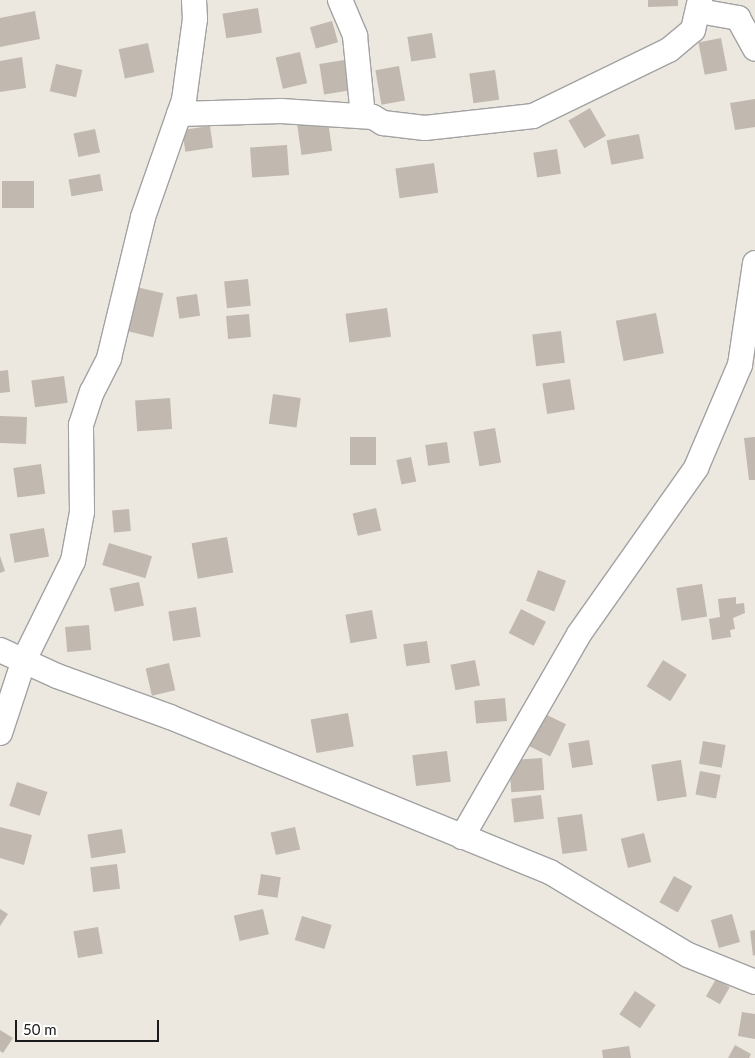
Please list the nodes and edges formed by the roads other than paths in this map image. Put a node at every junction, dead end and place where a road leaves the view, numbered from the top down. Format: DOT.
graph roads {
  1 [pos="194,0"];
  2 [pos="340,0"];
  3 [pos="700,6"];
  4 [pos="755,49"];
  5 [pos="179,114"];
  6 [pos="363,116"];
  7 [pos="755,263"];
  8 [pos="0,650"];
  9 [pos="24,660"];
  10 [pos="0,733"];
  11 [pos="462,837"];
  12 [pos="755,982"];
  1 -- 5 [label="street"];
  2 -- 6 [label="street"];
  3 -- 4 [label="street"];
  3 -- 6 [label="street"];
  5 -- 6 [label="street"];
  5 -- 9 [label="street"];
  7 -- 11 [label="street"];
  8 -- 9 [label="street"];
  9 -- 10 [label="street"];
  9 -- 11 [label="street"];
  11 -- 12 [label="street"];
}
